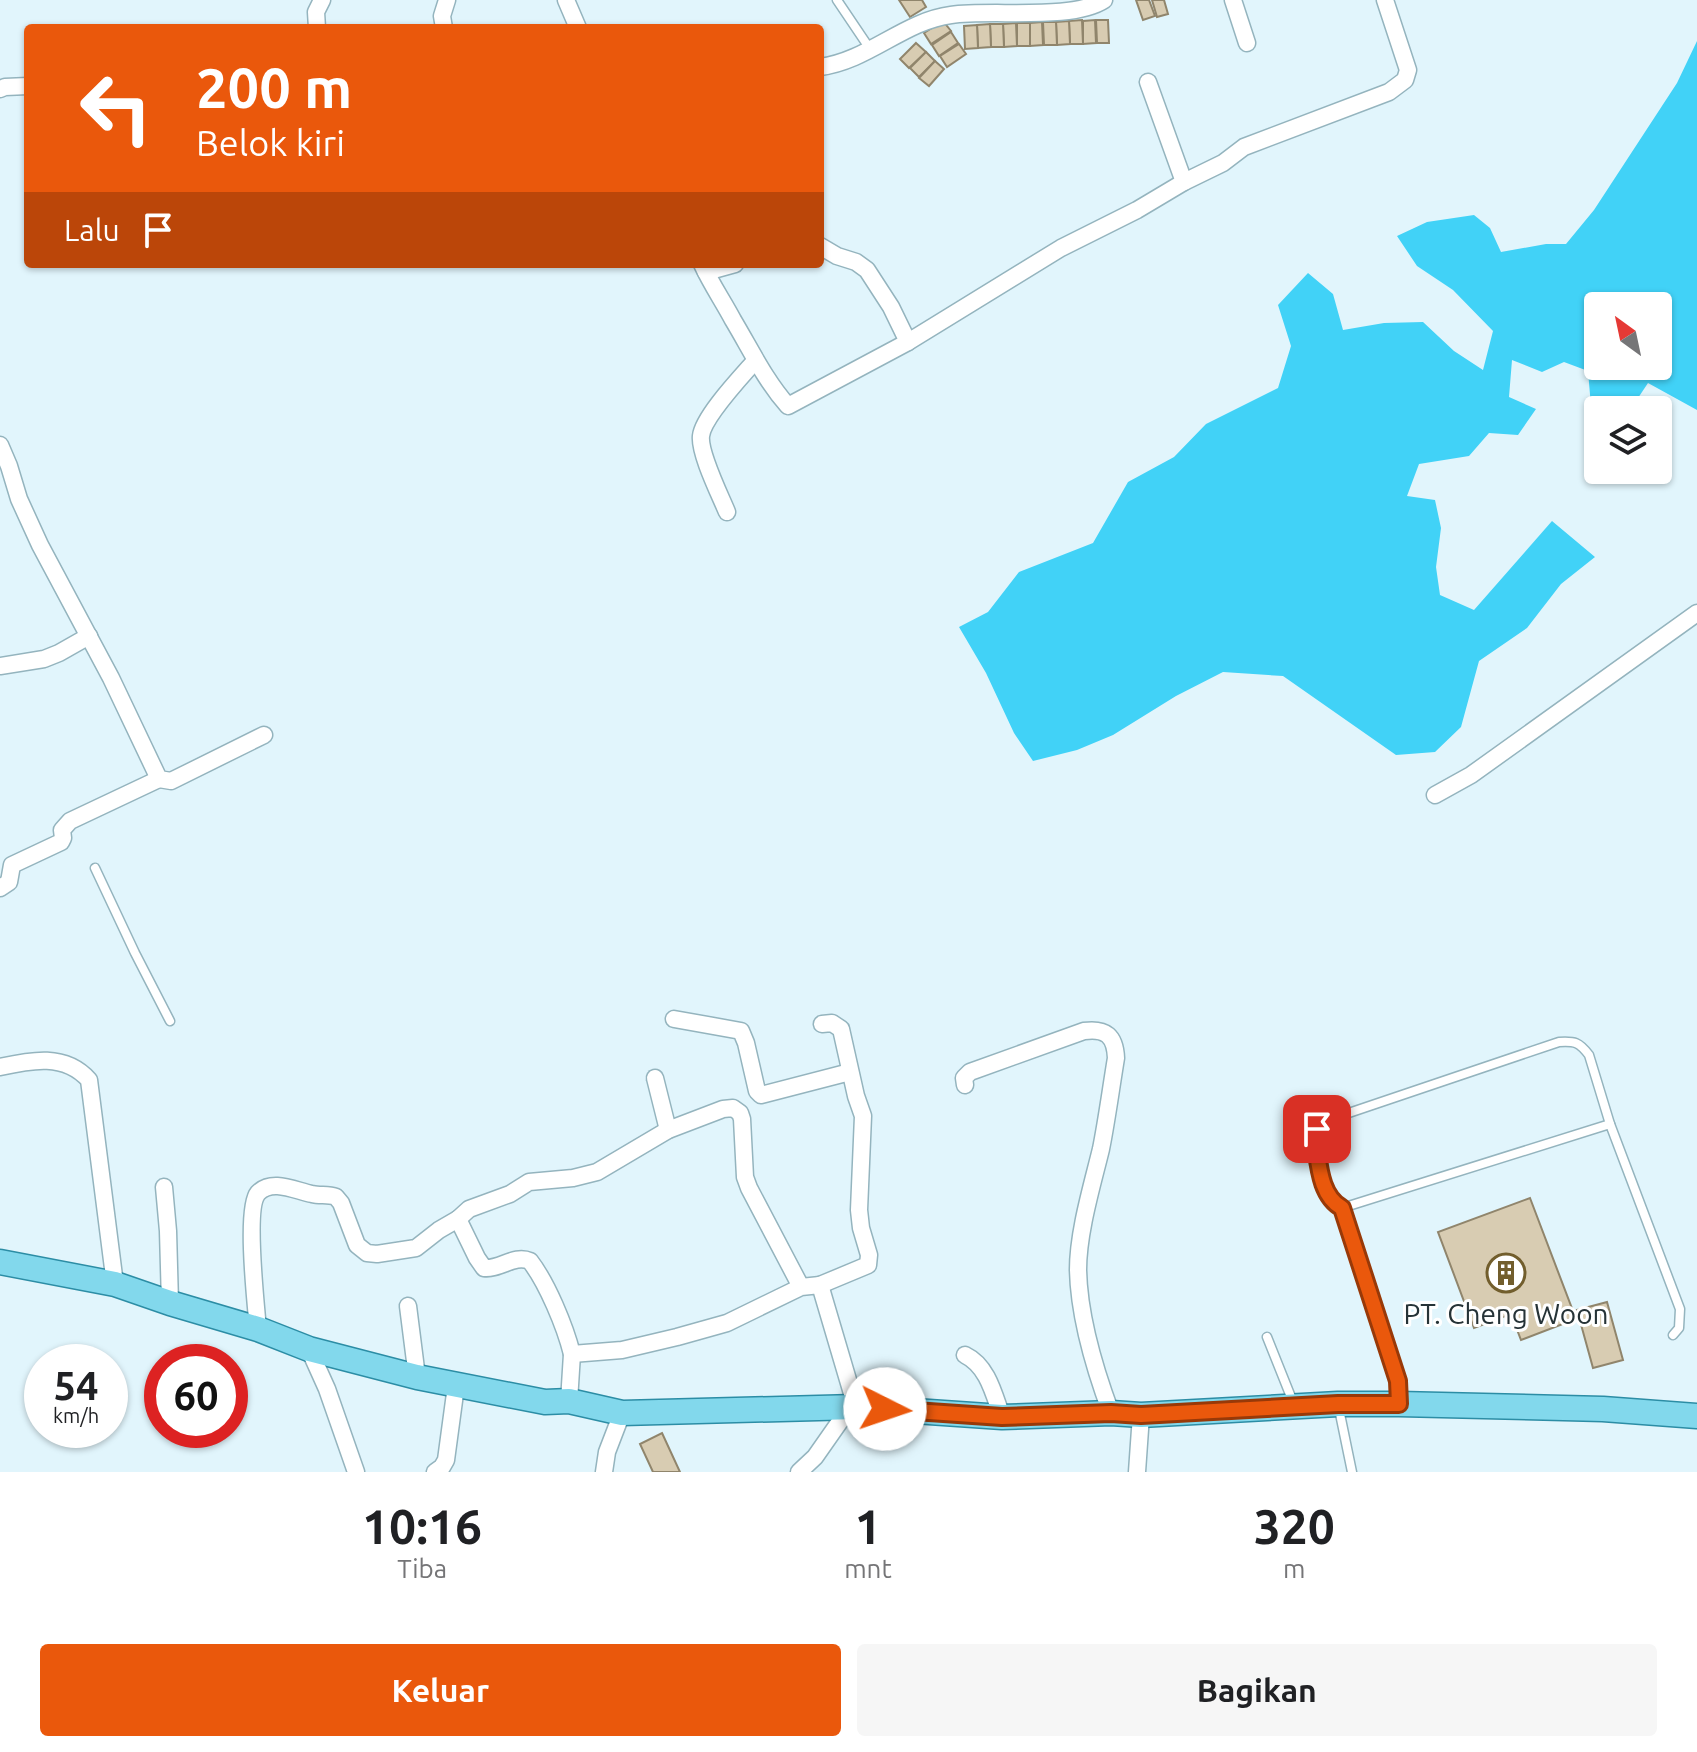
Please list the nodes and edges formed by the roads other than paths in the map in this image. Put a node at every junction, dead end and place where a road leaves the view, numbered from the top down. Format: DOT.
graph roads {
  1 [pos="322,0"];
  2 [pos="447,0"];
  3 [pos="566,0"];
  4 [pos="837,0"];
  5 [pos="1104,0"];
  6 [pos="1233,0"];
  7 [pos="1385,0"];
  8 [pos="317,24"];
  9 [pos="443,24"];
  10 [pos="572,24"];
  11 [pos="1247,43"];
  12 [pos="870,50"];
  13 [pos="824,66"];
  14 [pos="1148,82"];
  15 [pos="24,86"];
  16 [pos="0,89"];
  17 [pos="1184,182"];
  18 [pos="824,248"];
  19 [pos="704,268"];
  20 [pos="908,342"];
  21 [pos="755,361"];
  22 [pos="0,445"];
  23 [pos="4,467"];
  24 [pos="727,512"];
  25 [pos="1697,613"];
  26 [pos="89,636"];
  27 [pos="0,666"];
  28 [pos="264,735"];
  29 [pos="159,779"];
  30 [pos="1435,795"];
  31 [pos="95,868"];
  32 [pos="0,888"];
  33 [pos="674,1019"];
  34 [pos="170,1021"];
  35 [pos="822,1024"];
  36 [pos="0,1067"];
  37 [pos="850,1072"];
  38 [pos="655,1078"];
  39 [pos="965,1085"];
  40 [pos="1610,1124"];
  41 [pos="668,1130"];
  42 [pos="164,1187"];
  43 [pos="1342,1208"];
  44 [pos="458,1219"];
  45 [pos="0,1262"];
  46 [pos="115,1284"];
  47 [pos="820,1285"];
  48 [pos="801,1287"];
  49 [pos="170,1303"];
  50 [pos="408,1306"];
  51 [pos="258,1329"];
  52 [pos="1673,1335"];
  53 [pos="1267,1337"];
  54 [pos="309,1349"];
  55 [pos="572,1354"];
  56 [pos="965,1355"];
  57 [pos="417,1377"];
  58 [pos="456,1386"];
  59 [pos="569,1401"];
  60 [pos="1338,1404"];
  61 [pos="1399,1404"];
  62 [pos="853,1407"];
  63 [pos="1295,1407"];
  64 [pos="622,1413"];
  65 [pos="1111,1413"];
  66 [pos="1141,1415"];
  67 [pos="1697,1416"];
  68 [pos="1002,1417"];
  69 [pos="356,1472"];
  70 [pos="435,1472"];
  71 [pos="604,1472"];
  72 [pos="799,1472"];
  73 [pos="1137,1472"];
  74 [pos="1352,1472"];
  1 -- 8 [label="street"];
  2 -- 9 [label="street"];
  3 -- 10 [label="street"];
  4 -- 12 [label="lane"];
  5 -- 12 [label="street"];
  6 -- 11 [label="street"];
  7 -- 17 [label="street"];
  12 -- 13 [label="street"];
  14 -- 17 [label="street"];
  15 -- 16 [label="street"];
  17 -- 20 [label="street"];
  18 -- 20 [label="street"];
  19 -- 21 [label="street"];
  20 -- 21 [label="street"];
  21 -- 24 [label="street"];
  22 -- 23 [label="street"];
  23 -- 26 [label="street"];
  25 -- 30 [label="street"];
  26 -- 27 [label="street"];
  26 -- 29 [label="street"];
  28 -- 29 [label="street"];
  29 -- 32 [label="street"];
  31 -- 34 [label="lane"];
  33 -- 37 [label="street"];
  35 -- 37 [label="street"];
  36 -- 46 [label="street"];
  37 -- 47 [label="street"];
  38 -- 41 [label="street"];
  39 -- 65 [label="street"];
  40 -- 43 [label="lane"];
  40 -- 43 [label="lane"];
  40 -- 52 [label="lane"];
  41 -- 44 [label="street"];
  41 -- 48 [label="street"];
  42 -- 49 [label="street"];
  43 -- 61 [label="lane"];
  44 -- 51 [label="street"];
  44 -- 55 [label="street"];
  45 -- 46 [label="main road"];
  46 -- 49 [label="main road"];
  47 -- 48 [label="street"];
  47 -- 62 [label="street"];
  48 -- 55 [label="street"];
  49 -- 51 [label="main road"];
  50 -- 57 [label="street"];
  51 -- 54 [label="main road"];
  53 -- 63 [label="lane"];
  54 -- 57 [label="main road"];
  54 -- 69 [label="street"];
  55 -- 59 [label="street"];
  56 -- 68 [label="street"];
  57 -- 58 [label="main road"];
  58 -- 59 [label="main road"];
  58 -- 70 [label="street"];
  59 -- 64 [label="main road"];
  60 -- 61 [label="main road"];
  60 -- 63 [label="main road"];
  60 -- 74 [label="lane"];
  61 -- 67 [label="main road"];
  62 -- 64 [label="main road"];
  62 -- 68 [label="main road"];
  62 -- 72 [label="street"];
  63 -- 66 [label="main road"];
  64 -- 71 [label="street"];
  65 -- 66 [label="main road"];
  65 -- 68 [label="main road"];
  66 -- 73 [label="street"];
}
